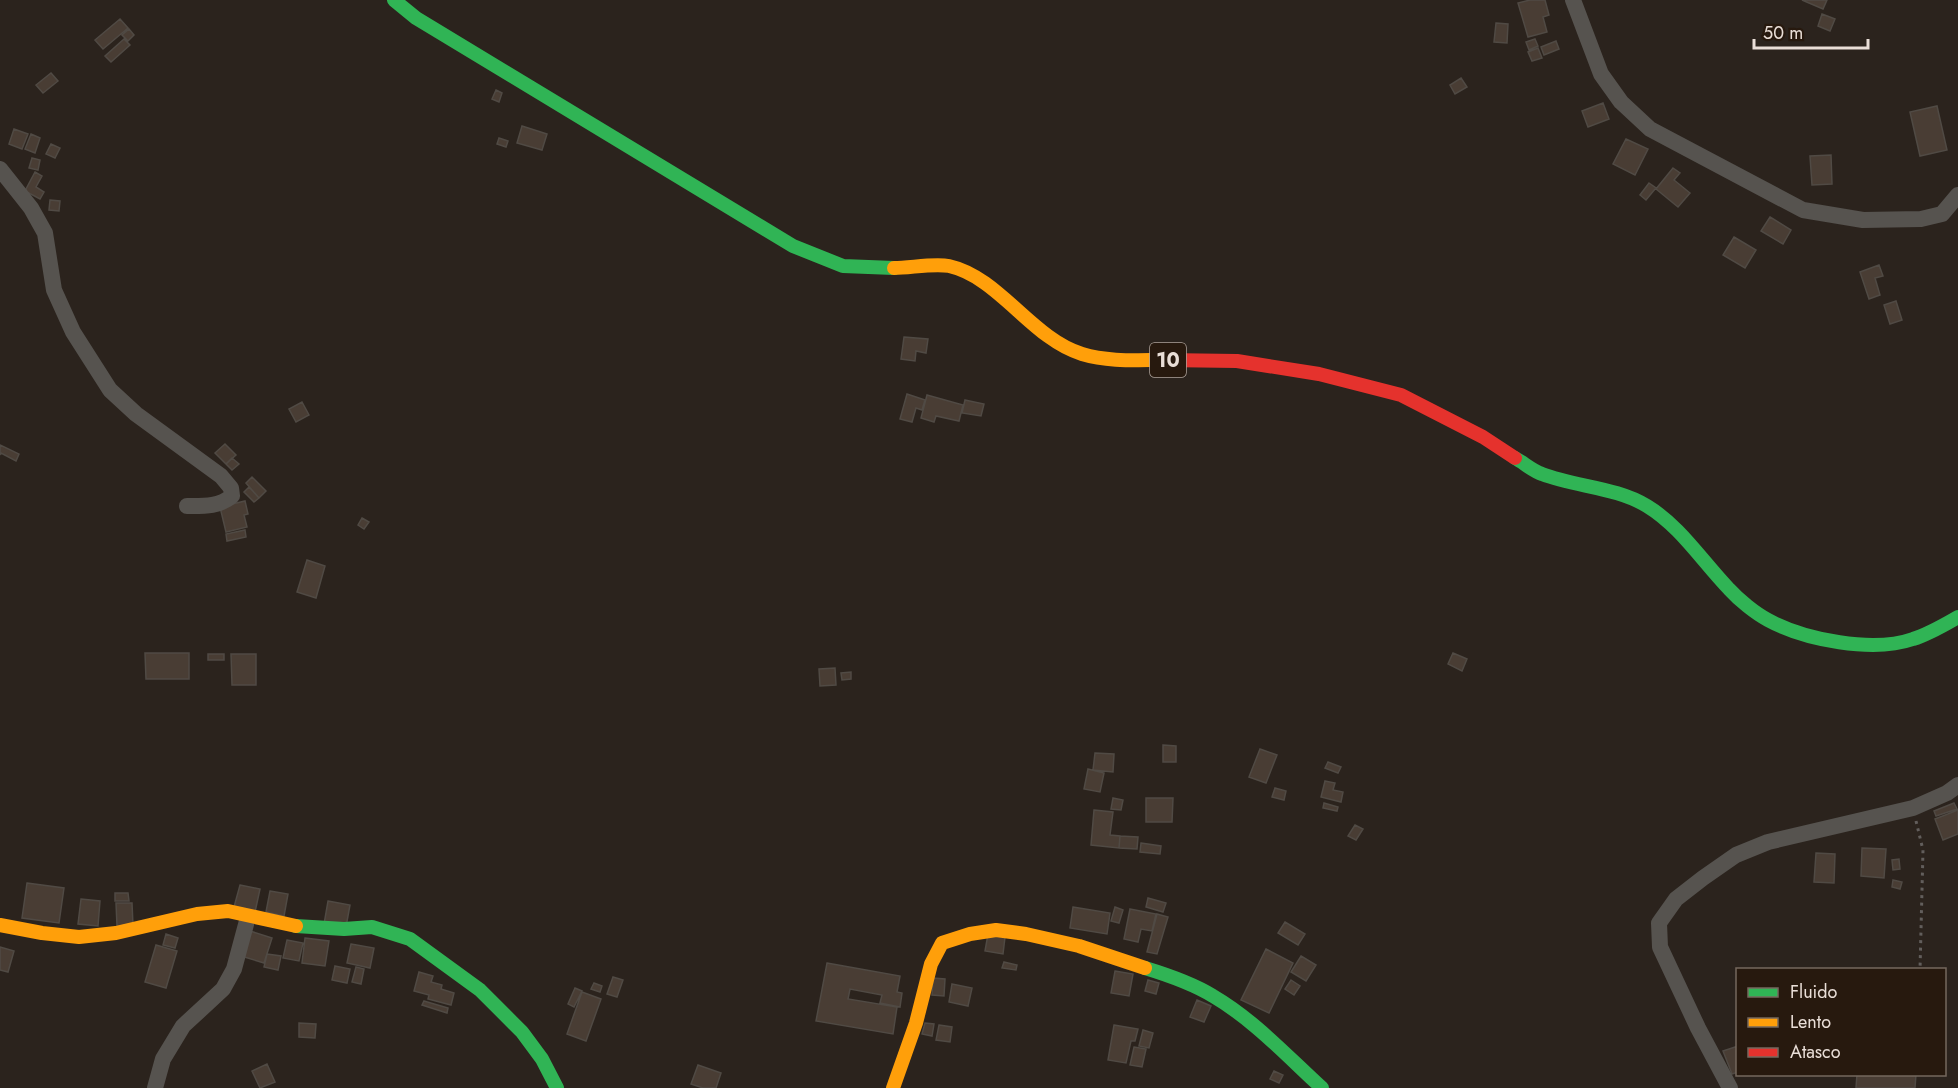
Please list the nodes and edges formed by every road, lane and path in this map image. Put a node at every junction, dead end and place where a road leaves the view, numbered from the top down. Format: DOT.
graph roads {
  1 [pos="394,0"];
  2 [pos="1573,0"];
  3 [pos="0,169"];
  4 [pos="1958,195"];
  5 [pos="187,506"];
  6 [pos="1958,617"];
  7 [pos="1958,785"];
  8 [pos="1913,808"];
  9 [pos="248,917"];
  10 [pos="0,925"];
  11 [pos="1920,968"];
  12 [pos="155,1088"];
  13 [pos="557,1088"];
  14 [pos="893,1088"];
  15 [pos="1322,1088"];
  16 [pos="1730,1088"];
  1 -- 6 [label="main road, 10"];
  2 -- 4 [label="street"];
  3 -- 5 [label="street"];
  7 -- 8 [label="street"];
  8 -- 11 [label="path"];
  8 -- 16 [label="street"];
  9 -- 10 [label="main road"];
  9 -- 12 [label="street"];
  9 -- 13 [label="main road"];
  14 -- 15 [label="main road"];
}
